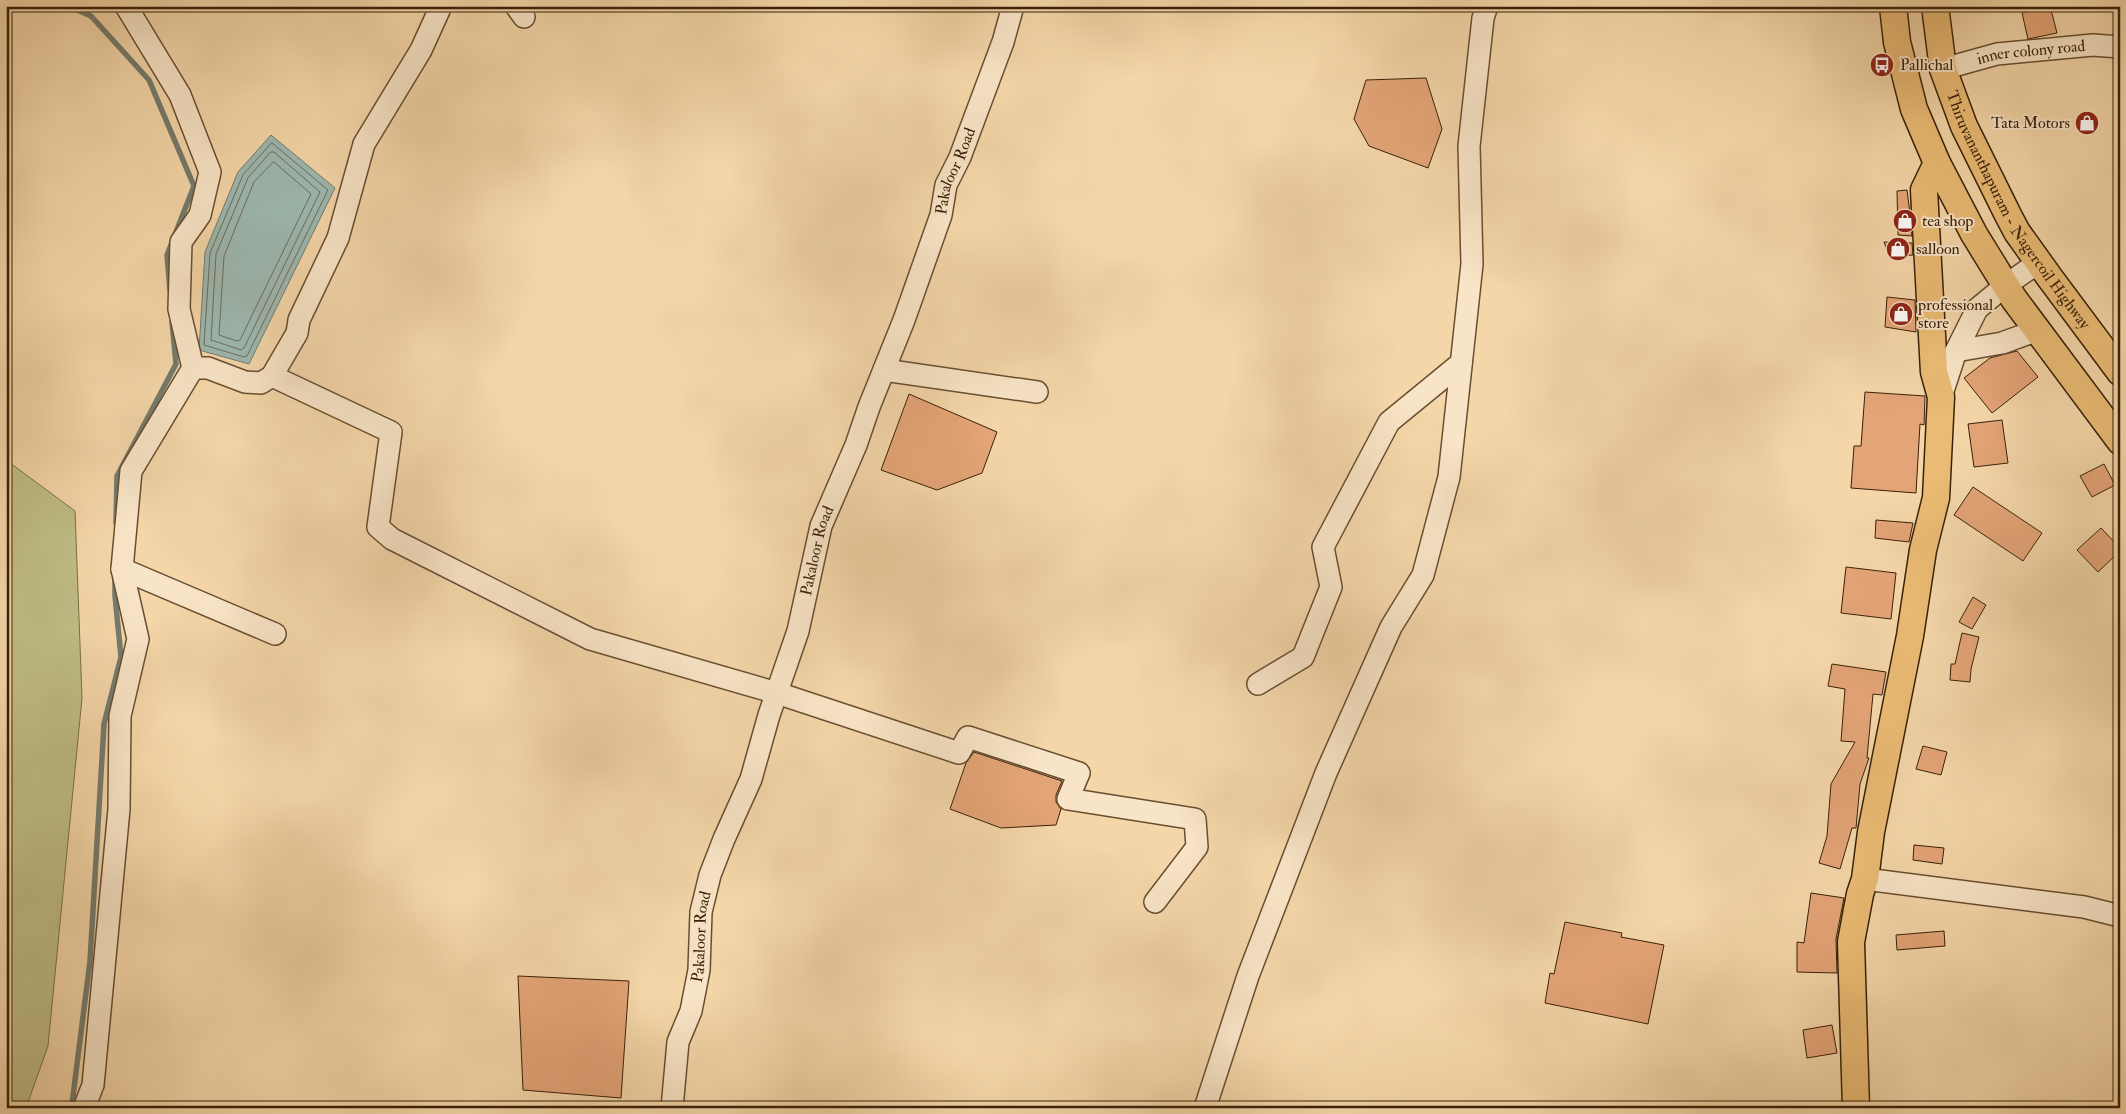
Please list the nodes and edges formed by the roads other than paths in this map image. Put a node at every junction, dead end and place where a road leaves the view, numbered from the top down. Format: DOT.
graph roads {
  1 [pos="126,6"];
  2 [pos="441,6"];
  3 [pos="1013,6"];
  4 [pos="1487,6"];
  5 [pos="1893,6"];
  6 [pos="1935,6"];
  7 [pos="2120,47"];
  8 [pos="1943,69"];
  9 [pos="1937,163"];
  10 [pos="2039,262"];
  11 [pos="2006,285"];
  12 [pos="2038,330"];
  13 [pos="1956,351"];
  14 [pos="1461,363"];
  15 [pos="193,368"];
  16 [pos="884,370"];
  17 [pos="2120,372"];
  18 [pos="272,376"];
  19 [pos="1037,392"];
  20 [pos="1942,397"];
  21 [pos="2120,441"];
  22 [pos="122,569"];
  23 [pos="275,634"];
  24 [pos="1258,684"];
  25 [pos="777,693"];
  26 [pos="1865,879"];
  27 [pos="1155,902"];
  28 [pos="2120,916"];
  29 [pos="84,1108"];
  30 [pos="672,1108"];
  31 [pos="1205,1108"];
  32 [pos="1856,1108"];
  1 -- 15 [label="street"];
  2 -- 18 [label="street"];
  3 -- 16 [label="street, Pakaloor Road"];
  4 -- 14 [label="street"];
  5 -- 9 [label="main road"];
  6 -- 8 [label="main road, Thiruvananthapuram - Nagercoil Highway"];
  7 -- 8 [label="street, inner colony road"];
  8 -- 10 [label="main road, Thiruvananthapuram - Nagercoil Highway"];
  9 -- 11 [label="main road"];
  9 -- 20 [label="main road"];
  10 -- 11 [label="street"];
  10 -- 17 [label="main road, Thiruvananthapuram - Nagercoil Highway"];
  11 -- 12 [label="main road"];
  11 -- 13 [label="street"];
  12 -- 13 [label="street"];
  12 -- 21 [label="main road"];
  13 -- 20 [label="street"];
  14 -- 24 [label="street"];
  14 -- 31 [label="street"];
  15 -- 18 [label="street"];
  15 -- 22 [label="street"];
  16 -- 19 [label="street"];
  16 -- 25 [label="street, Pakaloor Road"];
  18 -- 25 [label="street"];
  20 -- 26 [label="main road"];
  22 -- 23 [label="street"];
  22 -- 29 [label="street"];
  25 -- 27 [label="street"];
  25 -- 30 [label="street, Pakaloor Road"];
  26 -- 28 [label="street"];
  26 -- 32 [label="main road"];
}
